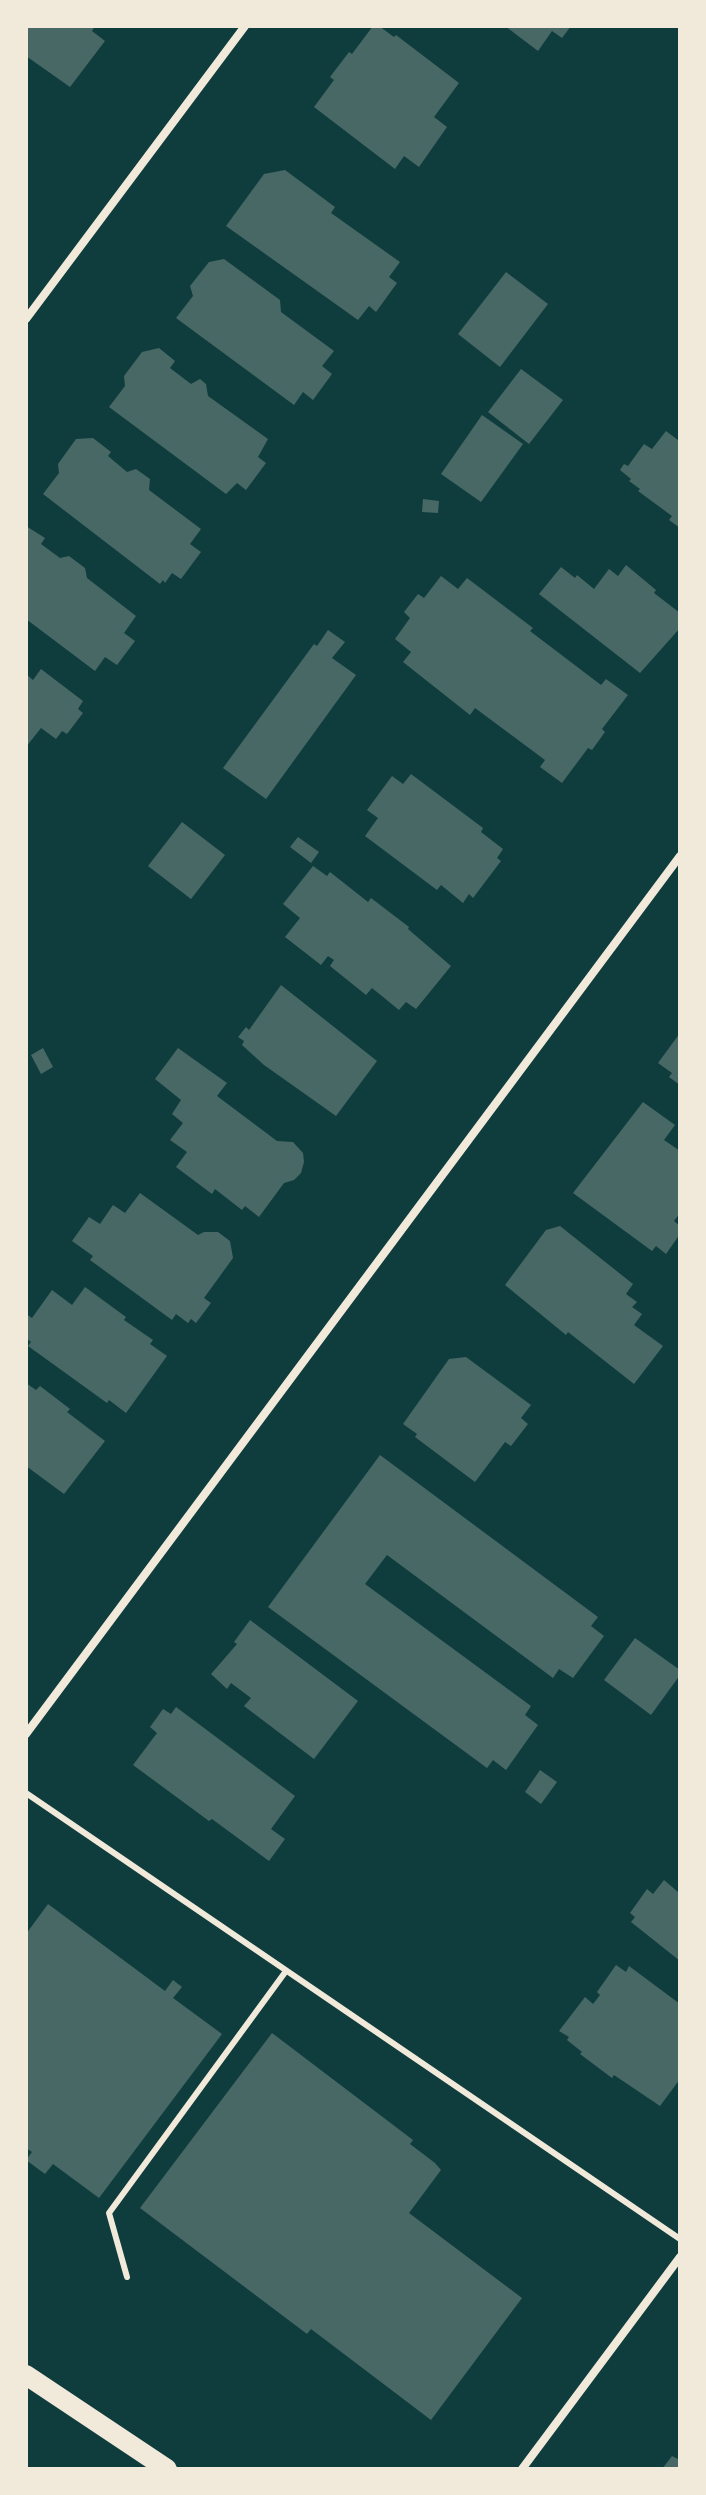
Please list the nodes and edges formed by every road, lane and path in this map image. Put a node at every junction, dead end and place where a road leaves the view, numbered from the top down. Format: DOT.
graph roads {
  1 [pos="245,26"];
  2 [pos="26,319"];
  3 [pos="680,856"];
  4 [pos="26,1734"];
  5 [pos="26,1793"];
  6 [pos="286,1971"];
  7 [pos="680,2239"];
  8 [pos="680,2257"];
  9 [pos="127,2277"];
  10 [pos="26,2375"];
  11 [pos="167,2469"];
  12 [pos="522,2469"];
  1 -- 2 [label="street"];
  3 -- 4 [label="street"];
  5 -- 6 [label="lane"];
  6 -- 7 [label="lane"];
  6 -- 9 [label="lane"];
  8 -- 12 [label="street"];
  10 -- 11 [label="main road"];
}
